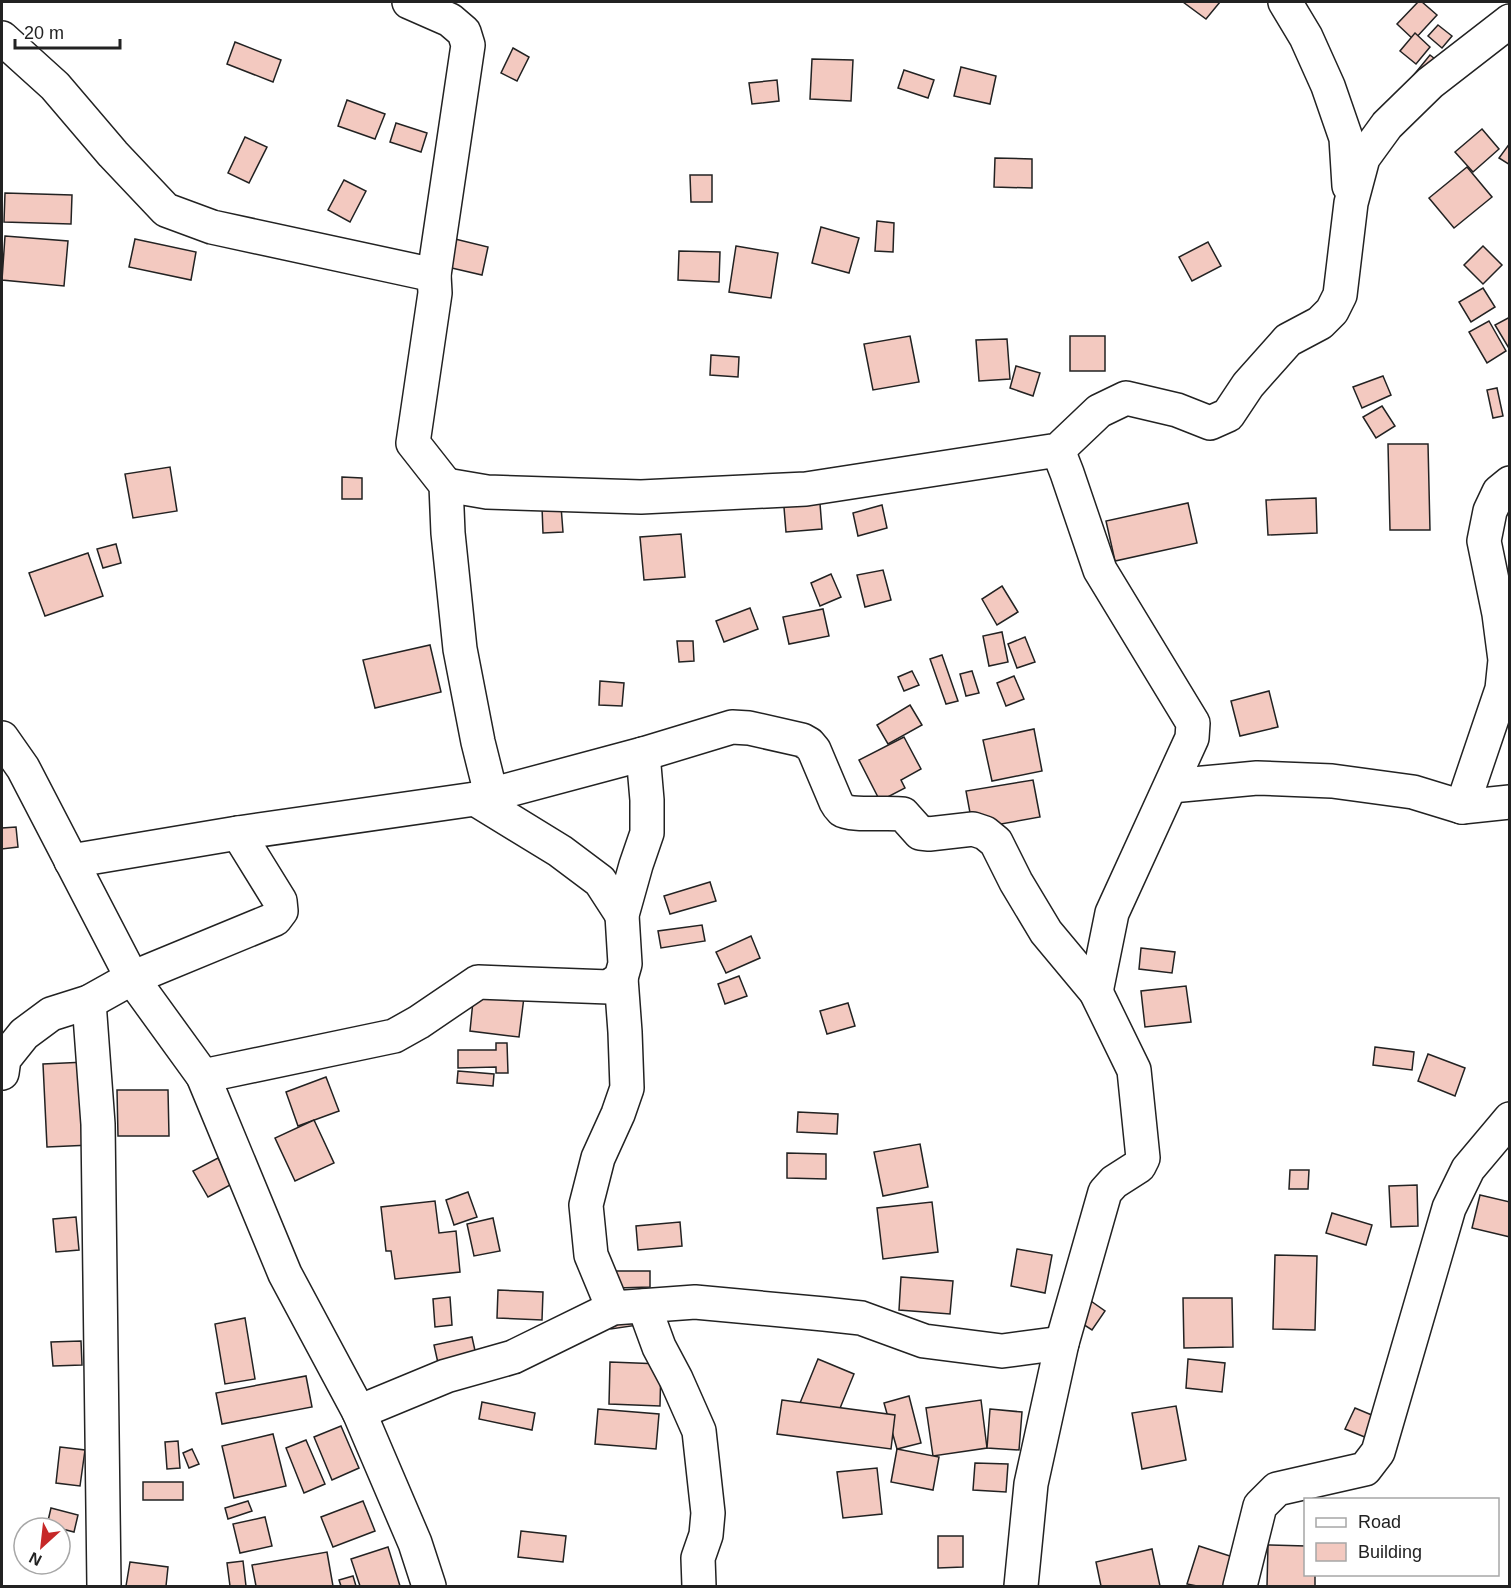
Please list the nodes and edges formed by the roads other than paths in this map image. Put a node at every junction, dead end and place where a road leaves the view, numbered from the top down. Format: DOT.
graph roads {
  1 [pos="409,2"];
  2 [pos="1285,2"];
  3 [pos="1503,36"];
  4 [pos="2,38"];
  5 [pos="1351,203"];
  6 [pos="434,275"];
  7 [pos="1058,450"];
  8 [pos="1509,483"];
  9 [pos="446,485"];
  10 [pos="2,738"];
  11 [pos="643,754"];
  12 [pos="1171,786"];
  13 [pos="483,796"];
  14 [pos="1509,802"];
  15 [pos="1462,807"];
  16 [pos="238,833"];
  17 [pos="71,861"];
  18 [pos="622,915"];
  19 [pos="132,978"];
  20 [pos="621,978"];
  21 [pos="1096,992"];
  22 [pos="89,1002"];
  23 [pos="2,1073"];
  24 [pos="203,1076"];
  25 [pos="1509,1119"];
  26 [pos="629,1307"];
  27 [pos="1062,1343"];
  28 [pos="359,1412"];
  29 [pos="104,1587"];
  30 [pos="429,1587"];
  31 [pos="699,1587"];
  32 [pos="1021,1587"];
  33 [pos="1240,1587"];
  1 -- 6 [label="street"];
  2 -- 5 [label="street"];
  3 -- 5 [label="street"];
  4 -- 6 [label="street"];
  5 -- 7 [label="street"];
  6 -- 9 [label="street"];
  7 -- 9 [label="street"];
  7 -- 12 [label="street"];
  8 -- 15 [label="street"];
  9 -- 13 [label="street"];
  10 -- 17 [label="street"];
  11 -- 13 [label="street"];
  11 -- 18 [label="street"];
  11 -- 21 [label="street"];
  12 -- 15 [label="street"];
  12 -- 21 [label="street"];
  13 -- 16 [label="street"];
  13 -- 18 [label="street"];
  14 -- 15 [label="street"];
  16 -- 17 [label="street"];
  16 -- 19 [label="street"];
  17 -- 19 [label="street"];
  18 -- 20 [label="street"];
  19 -- 22 [label="street"];
  19 -- 24 [label="street"];
  20 -- 24 [label="street"];
  20 -- 26 [label="street"];
  21 -- 27 [label="street"];
  22 -- 23 [label="street"];
  22 -- 29 [label="street"];
  24 -- 28 [label="street"];
  25 -- 33 [label="street"];
  26 -- 27 [label="street"];
  26 -- 28 [label="street"];
  26 -- 31 [label="street"];
  27 -- 32 [label="street"];
  28 -- 30 [label="street"];
}
